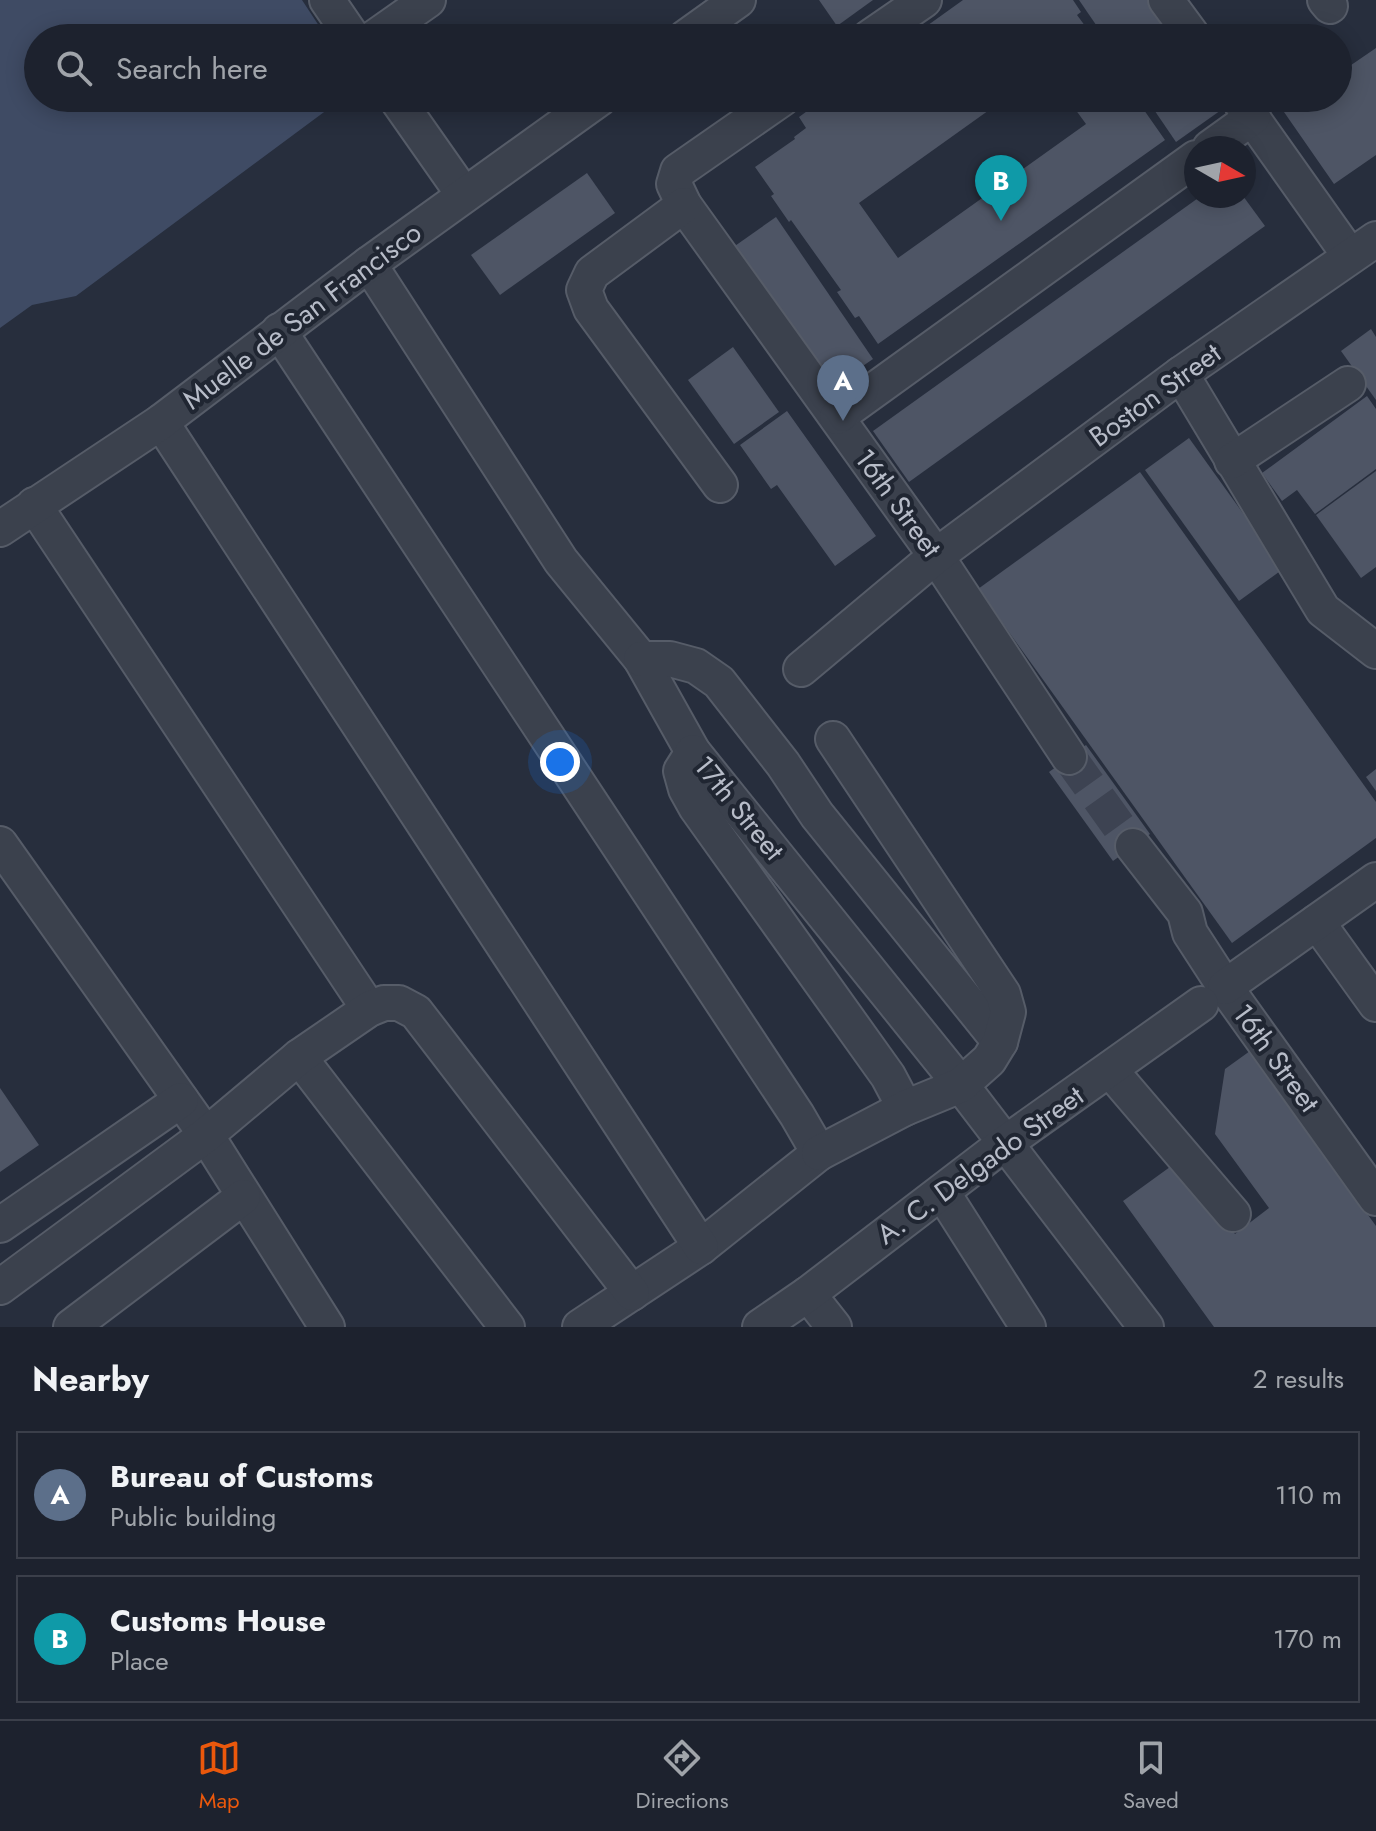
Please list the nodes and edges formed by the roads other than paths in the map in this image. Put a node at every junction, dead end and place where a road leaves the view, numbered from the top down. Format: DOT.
graph roads {
  1 [pos="327,0"];
  2 [pos="428,0"];
  3 [pos="738,0"];
  4 [pos="924,0"];
  5 [pos="1166,0"];
  6 [pos="343,24"];
  7 [pos="394,24"];
  8 [pos="705,24"];
  9 [pos="889,24"];
  10 [pos="1184,24"];
  11 [pos="406,112"];
  12 [pos="580,112"];
  13 [pos="763,112"];
  14 [pos="1242,112"];
  15 [pos="1248,112"];
  16 [pos="1220,136"];
  17 [pos="1184,167"];
  18 [pos="464,195"];
  19 [pos="684,205"];
  20 [pos="1363,247"];
  21 [pos="369,264"];
  22 [pos="279,331"];
  23 [pos="1181,374"];
  24 [pos="1348,384"];
  25 [pos="837,417"];
  26 [pos="161,422"];
  27 [pos="1232,461"];
  28 [pos="720,485"];
  29 [pos="34,505"];
  30 [pos="0,529"];
  31 [pos="936,556"];
  32 [pos="1376,651"];
  33 [pos="641,659"];
  34 [pos="801,669"];
  35 [pos="833,739"];
  36 [pos="693,752"];
  37 [pos="1069,757"];
  38 [pos="0,844"];
  39 [pos="1133,846"];
  40 [pos="1376,880"];
  41 [pos="1317,922"];
  42 [pos="1222,989"];
  43 [pos="1376,1004"];
  44 [pos="369,1009"];
  45 [pos="1000,1042"];
  46 [pos="299,1057"];
  47 [pos="1110,1070"];
  48 [pos="961,1085"];
  49 [pos="181,1100"];
  50 [pos="905,1108"];
  51 [pos="206,1135"];
  52 [pos="1004,1144"];
  53 [pos="819,1153"];
  54 [pos="1376,1167"];
  55 [pos="942,1192"];
  56 [pos="243,1197"];
  57 [pos="1376,1198"];
  58 [pos="1233,1214"];
  59 [pos="0,1225"];
  60 [pos="701,1247"];
  61 [pos="0,1287"];
  62 [pos="632,1293"];
  63 [pos="808,1294"];
  64 [pos="71,1327"];
  65 [pos="327,1327"];
  66 [pos="507,1327"];
  67 [pos="580,1327"];
  68 [pos="760,1327"];
  69 [pos="834,1327"];
  70 [pos="1028,1327"];
  71 [pos="1146,1327"];
  1 -- 6 [label="street"];
  2 -- 7 [label="street"];
  3 -- 8 [label="street"];
  4 -- 9 [label="street"];
  5 -- 10 [label="street"];
  11 -- 18 [label="street"];
  12 -- 18 [label="street, Muelle de San Francisco"];
  13 -- 19 [label="street, 16th Street"];
  14 -- 16 [label="street"];
  15 -- 20 [label="street"];
  17 -- 25 [label="street"];
  18 -- 21 [label="street, Muelle de San Francisco"];
  19 -- 25 [label="street, 16th Street"];
  19 -- 28 [label="street"];
  20 -- 23 [label="street, Boston Street"];
  21 -- 22 [label="street, Muelle de San Francisco"];
  21 -- 33 [label="street, 17th Street"];
  22 -- 26 [label="street, Muelle de San Francisco"];
  22 -- 53 [label="street"];
  23 -- 27 [label="street"];
  23 -- 31 [label="street, Boston Street"];
  24 -- 27 [label="street"];
  25 -- 31 [label="street, 16th Street"];
  26 -- 29 [label="street, Muelle de San Francisco"];
  26 -- 60 [label="street"];
  27 -- 32 [label="street"];
  29 -- 30 [label="street, Muelle de San Francisco"];
  29 -- 44 [label="street"];
  31 -- 34 [label="street, Boston Street"];
  31 -- 37 [label="street, 16th Street"];
  33 -- 36 [label="street, 17th Street"];
  33 -- 45 [label="street"];
  35 -- 45 [label="street"];
  36 -- 48 [label="street, 17th Street"];
  36 -- 50 [label="street"];
  38 -- 49 [label="street"];
  39 -- 42 [label="street, 16th Street"];
  40 -- 41 [label="street, A. C. Delgado Street"];
  41 -- 42 [label="street, A. C. Delgado Street"];
  41 -- 43 [label="street"];
  42 -- 47 [label="street, A. C. Delgado Street"];
  42 -- 54 [label="street, 16th Street"];
  42 -- 57 [label="street, 16th Street"];
  44 -- 46 [label="street"];
  44 -- 62 [label="street"];
  45 -- 48 [label="street"];
  46 -- 51 [label="street"];
  46 -- 66 [label="street"];
  47 -- 52 [label="street, A. C. Delgado Street"];
  47 -- 58 [label="street"];
  48 -- 50 [label="street"];
  48 -- 52 [label="street, 17th Street"];
  49 -- 51 [label="street"];
  49 -- 59 [label="street"];
  50 -- 53 [label="street"];
  51 -- 56 [label="street"];
  51 -- 61 [label="street"];
  52 -- 55 [label="street, A. C. Delgado Street"];
  52 -- 71 [label="street, 17th Street"];
  53 -- 60 [label="street"];
  55 -- 63 [label="street, A. C. Delgado Street"];
  55 -- 70 [label="street"];
  56 -- 64 [label="street"];
  56 -- 65 [label="street"];
  60 -- 62 [label="street"];
  62 -- 67 [label="street"];
  63 -- 68 [label="street, A. C. Delgado Street"];
  63 -- 69 [label="street"];
}
